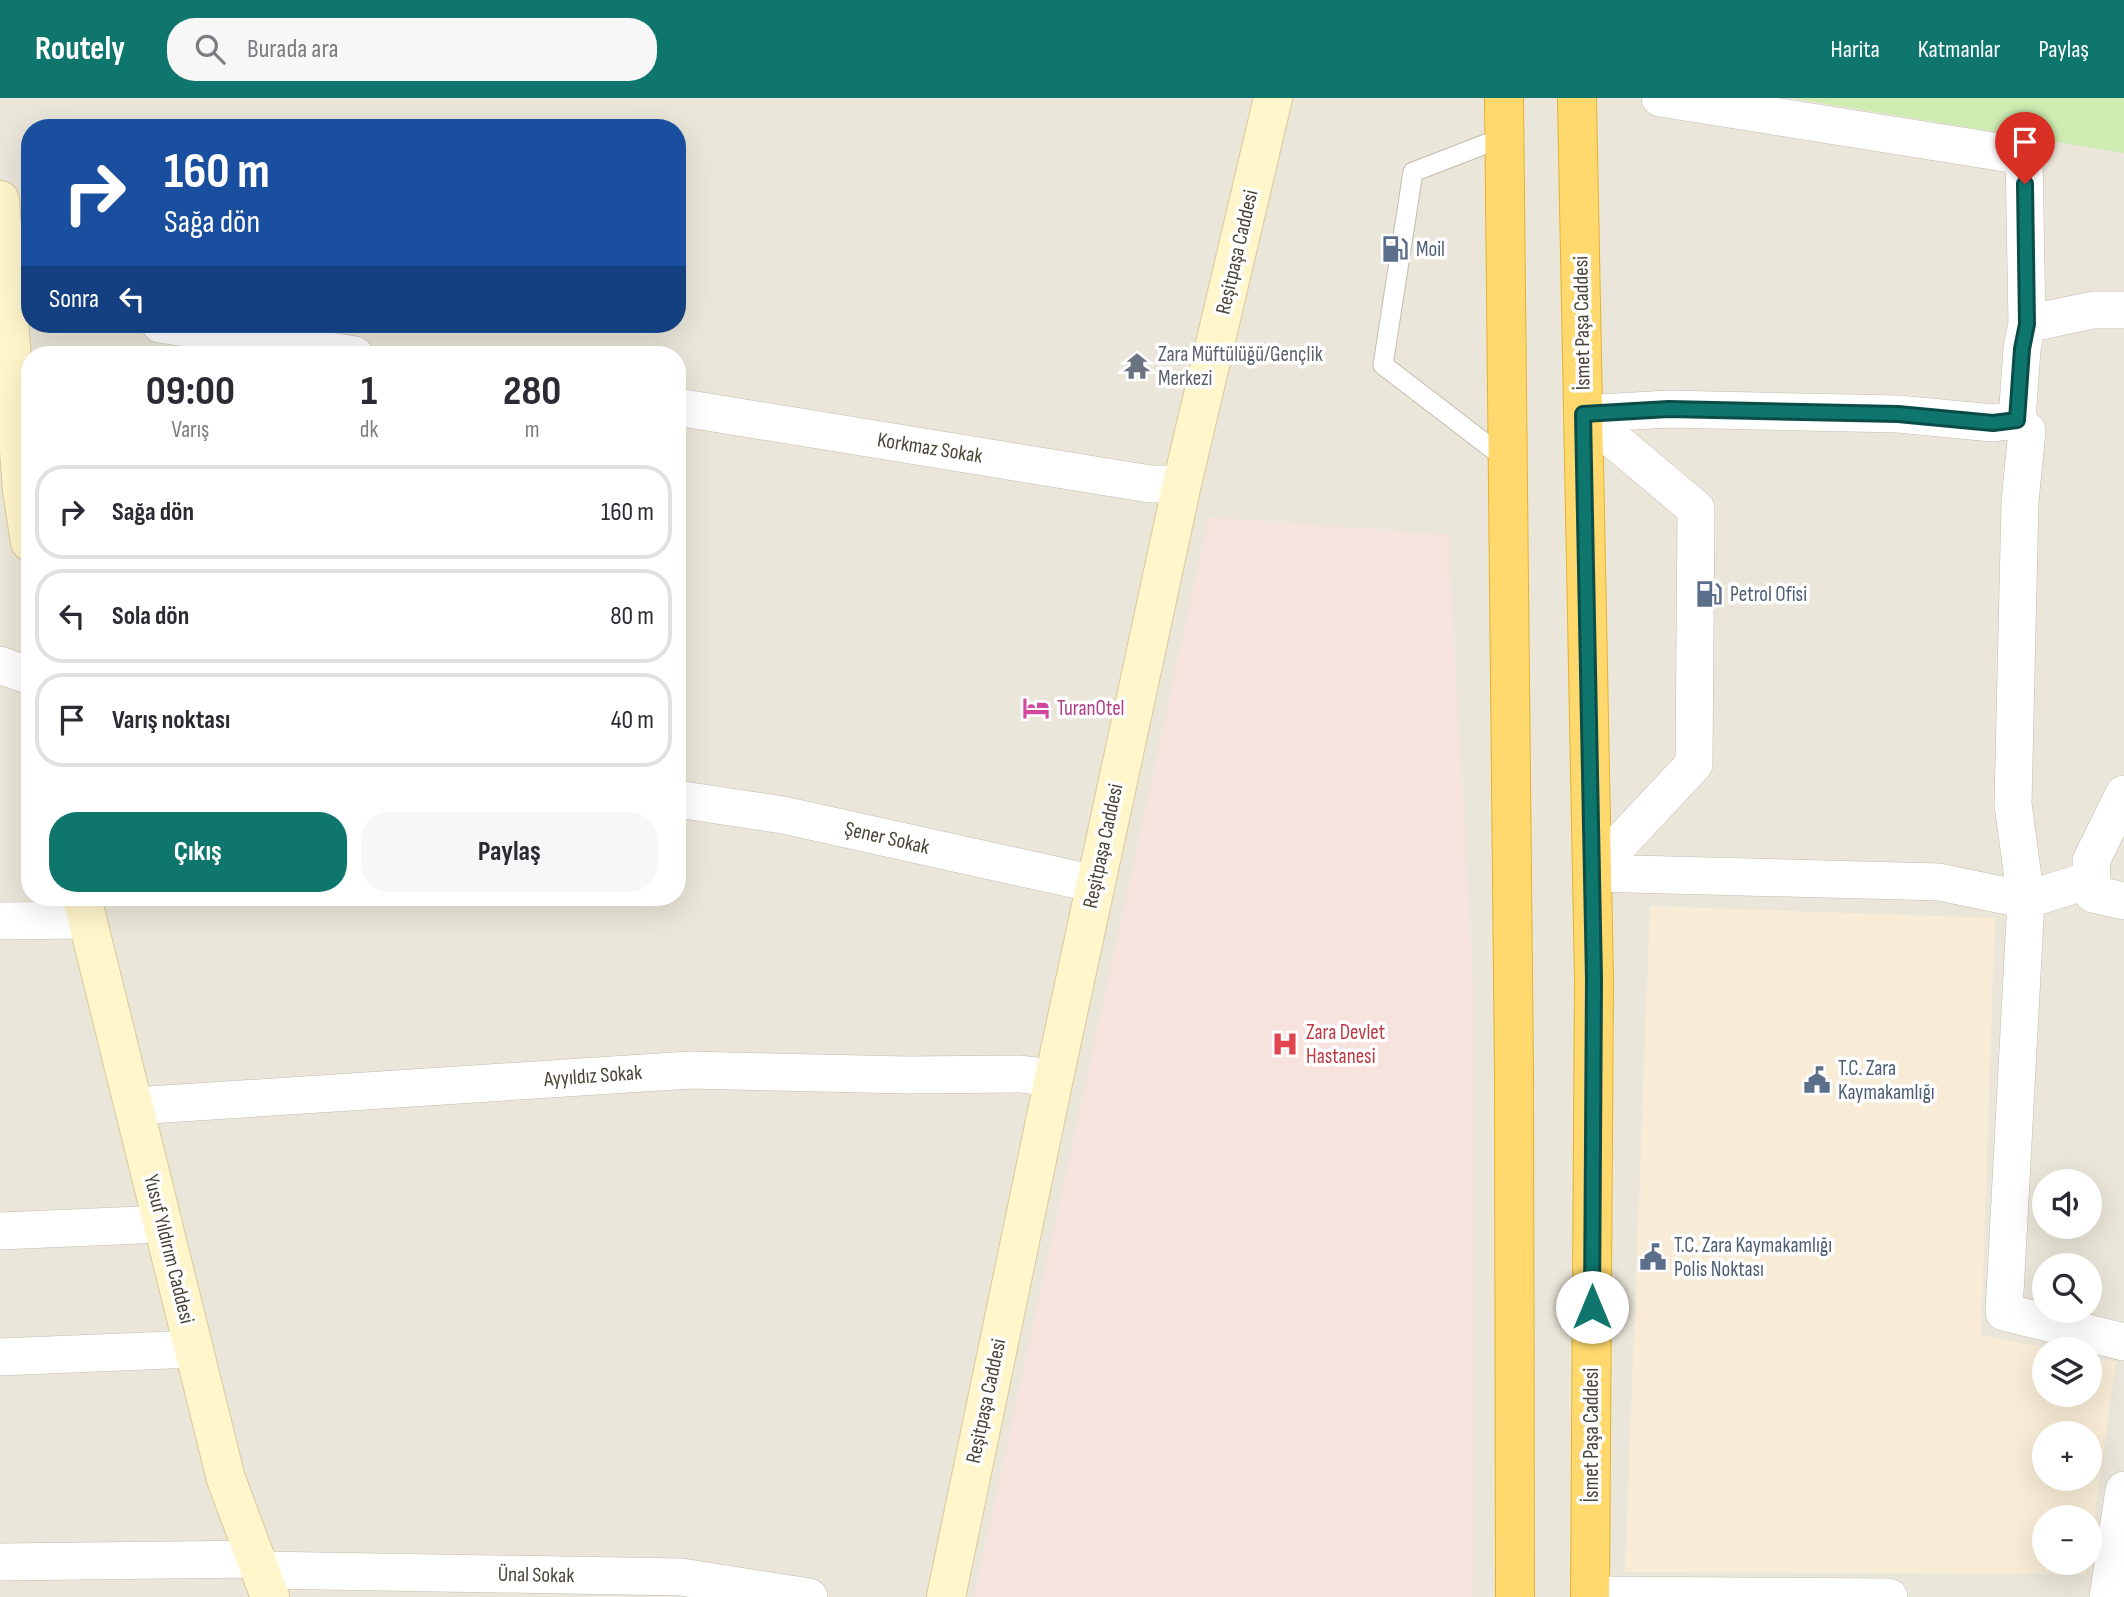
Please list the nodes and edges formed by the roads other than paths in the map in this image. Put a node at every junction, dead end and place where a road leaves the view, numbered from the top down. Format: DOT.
graph roads {
  1 [pos="1273,98"];
  2 [pos="1504,98"];
  3 [pos="1577,98"];
  4 [pos="1660,98"];
  5 [pos="1504,137"];
  6 [pos="0,200"];
  7 [pos="19,301"];
  8 [pos="2124,310"];
  9 [pos="2027,324"];
  10 [pos="217,333"];
  11 [pos="298,346"];
  12 [pos="686,408"];
  13 [pos="1583,414"];
  14 [pos="2017,420"];
  15 [pos="21,426"];
  16 [pos="1507,460"];
  17 [pos="1182,484"];
  18 [pos="0,665"];
  19 [pos="21,673"];
  20 [pos="2124,794"];
  21 [pos="686,800"];
  22 [pos="1591,873"];
  23 [pos="2092,879"];
  24 [pos="1095,884"];
  25 [pos="2026,900"];
  26 [pos="2124,901"];
  27 [pos="84,909"];
  28 [pos="0,921"];
  29 [pos="1054,1078"];
  30 [pos="134,1106"];
  31 [pos="163,1223"];
  32 [pos="0,1231"];
  33 [pos="2124,1342"];
  34 [pos="194,1349"];
  35 [pos="0,1357"];
  36 [pos="2124,1490"];
  37 [pos="0,1562"];
  38 [pos="262,1575"];
  39 [pos="1590,1596"];
  40 [pos="809,1597"];
  41 [pos="946,1597"];
  42 [pos="1515,1597"];
  43 [pos="1889,1597"];
  44 [pos="2108,1597"];
  1 -- 17 [label="main road, Reşitpaşa Caddesi"];
  2 -- 5 [label="highway"];
  3 -- 13 [label="highway, İsmet Paşa Caddesi"];
  4 -- 9 [label="street"];
  5 -- 16 [label="highway"];
  5 -- 16 [label="lane"];
  6 -- 7 [label="main road"];
  7 -- 15 [label="main road"];
  8 -- 9 [label="street"];
  9 -- 14 [label="street"];
  10 -- 11 [label="street"];
  12 -- 17 [label="street, Korkmaz Sokak"];
  13 -- 14 [label="street"];
  13 -- 22 [label="highway, İsmet Paşa Caddesi"];
  13 -- 22 [label="street"];
  14 -- 25 [label="street"];
  16 -- 42 [label="highway"];
  17 -- 24 [label="main road, Reşitpaşa Caddesi"];
  18 -- 19 [label="street"];
  20 -- 23 [label="street"];
  21 -- 24 [label="street, Şener Sokak"];
  22 -- 25 [label="street"];
  22 -- 39 [label="highway, İsmet Paşa Caddesi"];
  23 -- 25 [label="street"];
  23 -- 26 [label="street"];
  24 -- 29 [label="main road, Reşitpaşa Caddesi"];
  25 -- 33 [label="street"];
  27 -- 28 [label="street"];
  27 -- 30 [label="main road, Yusuf Yıldırım Caddesi"];
  29 -- 30 [label="street, Ayyıldız Sokak"];
  29 -- 41 [label="main road, Reşitpaşa Caddesi"];
  30 -- 31 [label="main road, Yusuf Yıldırım Caddesi"];
  31 -- 32 [label="street"];
  31 -- 34 [label="main road, Yusuf Yıldırım Caddesi"];
  34 -- 35 [label="street"];
  34 -- 38 [label="main road, Yusuf Yıldırım Caddesi"];
  36 -- 44 [label="street"];
  37 -- 38 [label="street, Ünal Sokak"];
  38 -- 40 [label="street, Ünal Sokak"];
  39 -- 43 [label="street"];
}
